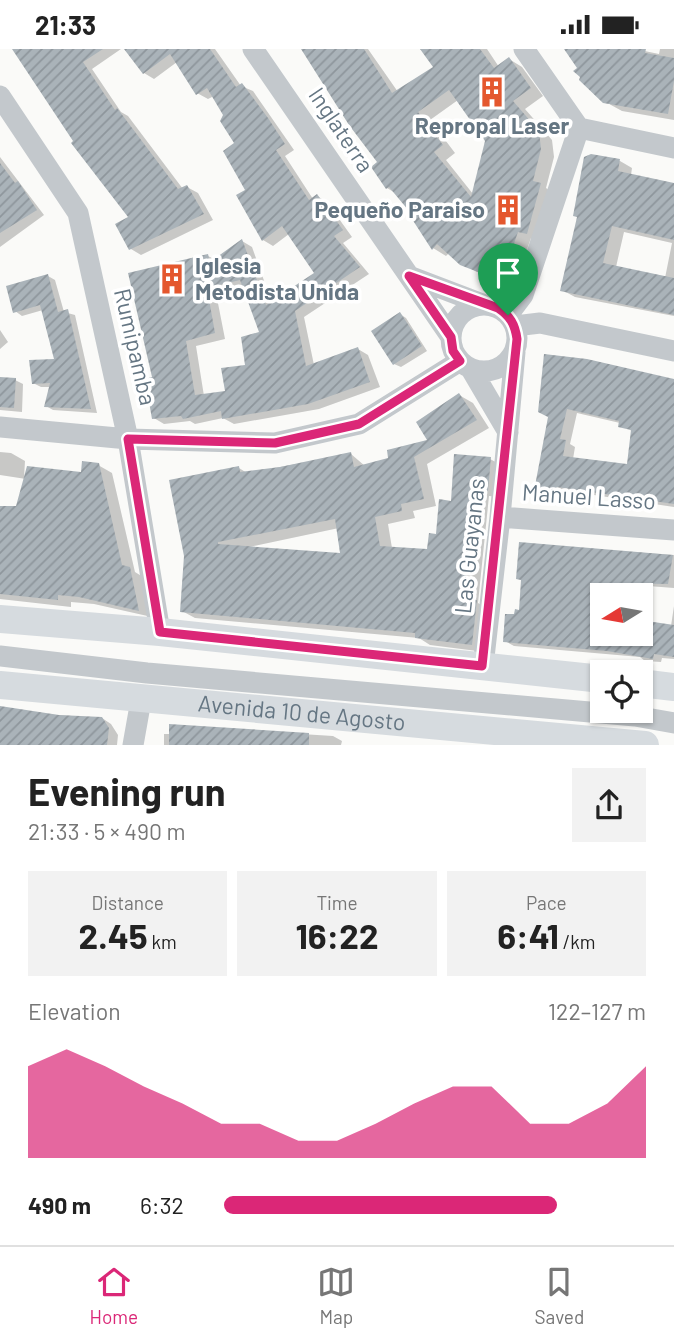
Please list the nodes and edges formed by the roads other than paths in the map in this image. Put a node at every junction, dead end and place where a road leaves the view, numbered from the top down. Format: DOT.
graph roads {
  1 [pos="253,49"];
  2 [pos="524,49"];
  3 [pos="0,96"];
  4 [pos="579,128"];
  5 [pos="674,148"];
  6 [pos="409,276"];
  7 [pos="485,305"];
  8 [pos="512,321"];
  9 [pos="451,337"];
  10 [pos="674,351"];
  11 [pos="514,352"];
  12 [pos="466,365"];
  13 [pos="0,427"];
  14 [pos="508,432"];
  15 [pos="128,439"];
  16 [pos="500,517"];
  17 [pos="674,530"];
  18 [pos="0,619"];
  19 [pos="160,632"];
  20 [pos="0,656"];
  21 [pos="482,666"];
  22 [pos="590,678"];
  23 [pos="0,685"];
  24 [pos="653,685"];
  25 [pos="674,687"];
  26 [pos="141,700"];
  27 [pos="674,723"];
  28 [pos="133,744"];
  29 [pos="645,744"];
  1 -- 6 [label="street, Inglaterra"];
  2 -- 4 [label="street"];
  3 -- 15 [label="street, Rumipamba"];
  4 -- 5 [label="street"];
  4 -- 8 [label="street"];
  6 -- 7 [label="street"];
  6 -- 9 [label="street, Inglaterra"];
  7 -- 8 [label="street"];
  7 -- 9 [label="street"];
  8 -- 10 [label="street"];
  8 -- 11 [label="street"];
  9 -- 12 [label="street"];
  11 -- 12 [label="street"];
  11 -- 14 [label="street, Las Guayanas"];
  12 -- 14 [label="street"];
  12 -- 15 [label="street"];
  13 -- 15 [label="street"];
  14 -- 16 [label="street, Las Guayanas"];
  15 -- 19 [label="street, Rumipamba"];
  16 -- 17 [label="street, Manuel Lasso"];
  16 -- 21 [label="street, Las Guayanas"];
  18 -- 19 [label="main road"];
  19 -- 21 [label="main road"];
  20 -- 27 [label="street"];
  21 -- 22 [label="main road"];
  23 -- 26 [label="main road, Avenida 10 de Agosto"];
  24 -- 25 [label="main road"];
  26 -- 28 [label="street"];
  26 -- 29 [label="main road, Avenida 10 de Agosto"];
}
